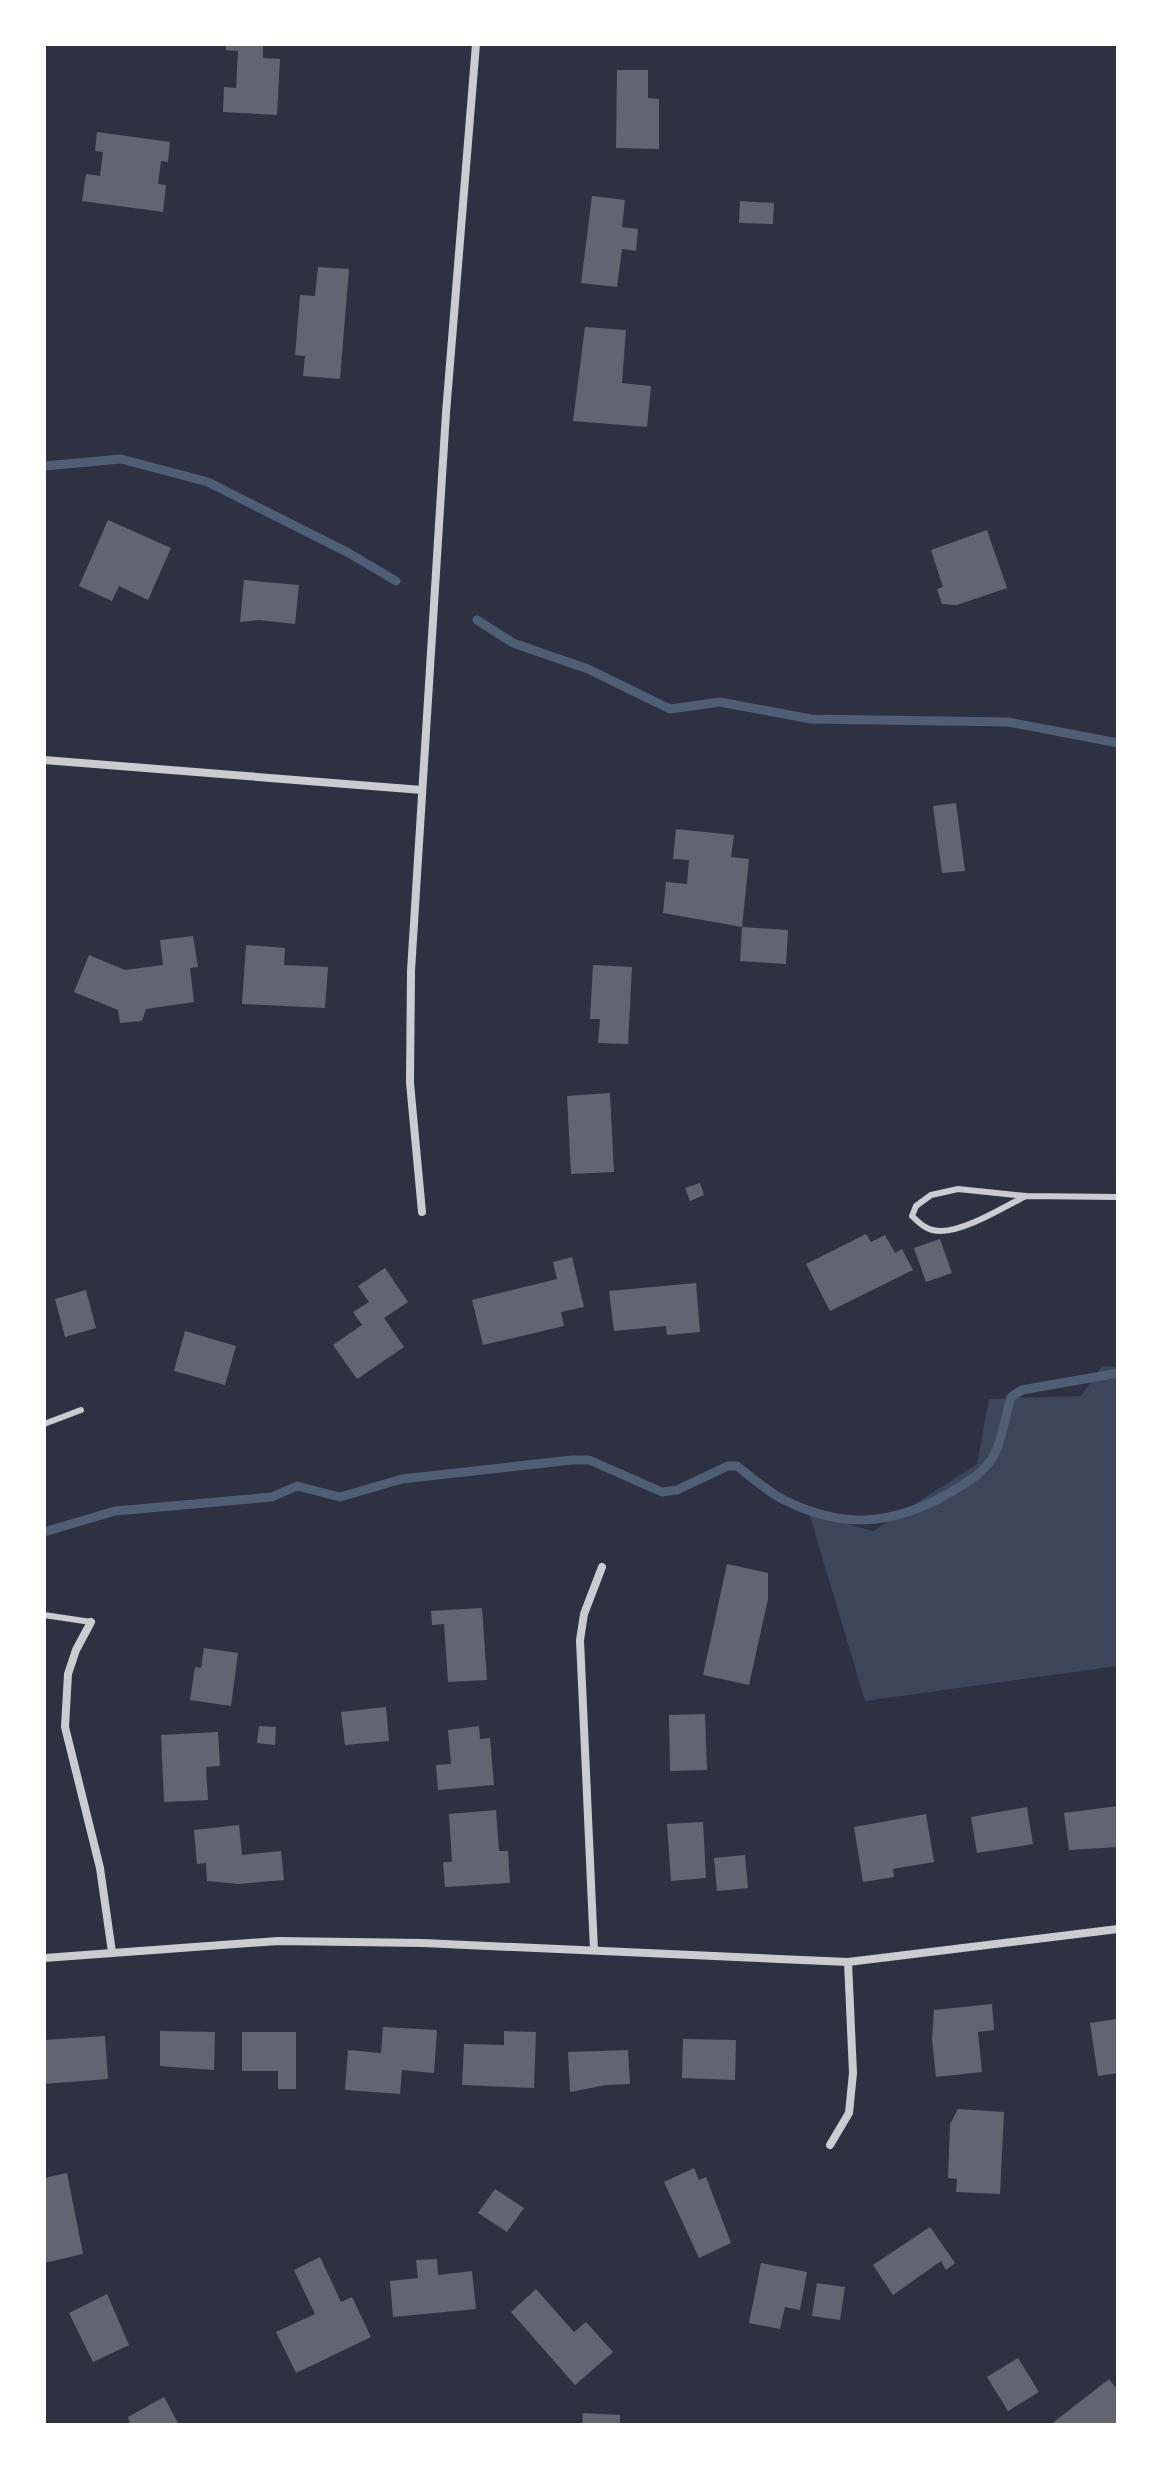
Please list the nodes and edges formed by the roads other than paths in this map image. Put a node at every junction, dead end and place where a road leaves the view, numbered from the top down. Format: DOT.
graph roads {
  1 [pos="476,44"];
  2 [pos="44,760"];
  3 [pos="422,790"];
  4 [pos="1026,1196"];
  5 [pos="1118,1197"];
  6 [pos="422,1212"];
  7 [pos="81,1410"];
  8 [pos="44,1424"];
  9 [pos="602,1567"];
  10 [pos="44,1615"];
  11 [pos="91,1622"];
  12 [pos="1118,1929"];
  13 [pos="594,1950"];
  14 [pos="112,1952"];
  15 [pos="44,1958"];
  16 [pos="848,1962"];
  17 [pos="830,2145"];
  1 -- 3 [label="street"];
  2 -- 3 [label="street"];
  3 -- 6 [label="street"];
  4 -- 4 [label="lane"];
  4 -- 5 [label="lane"];
  7 -- 8 [label="lane"];
  9 -- 13 [label="street"];
  10 -- 11 [label="lane"];
  11 -- 14 [label="street"];
  12 -- 16 [label="street"];
  13 -- 14 [label="street"];
  13 -- 16 [label="street"];
  14 -- 15 [label="street"];
  16 -- 17 [label="street"];
}
